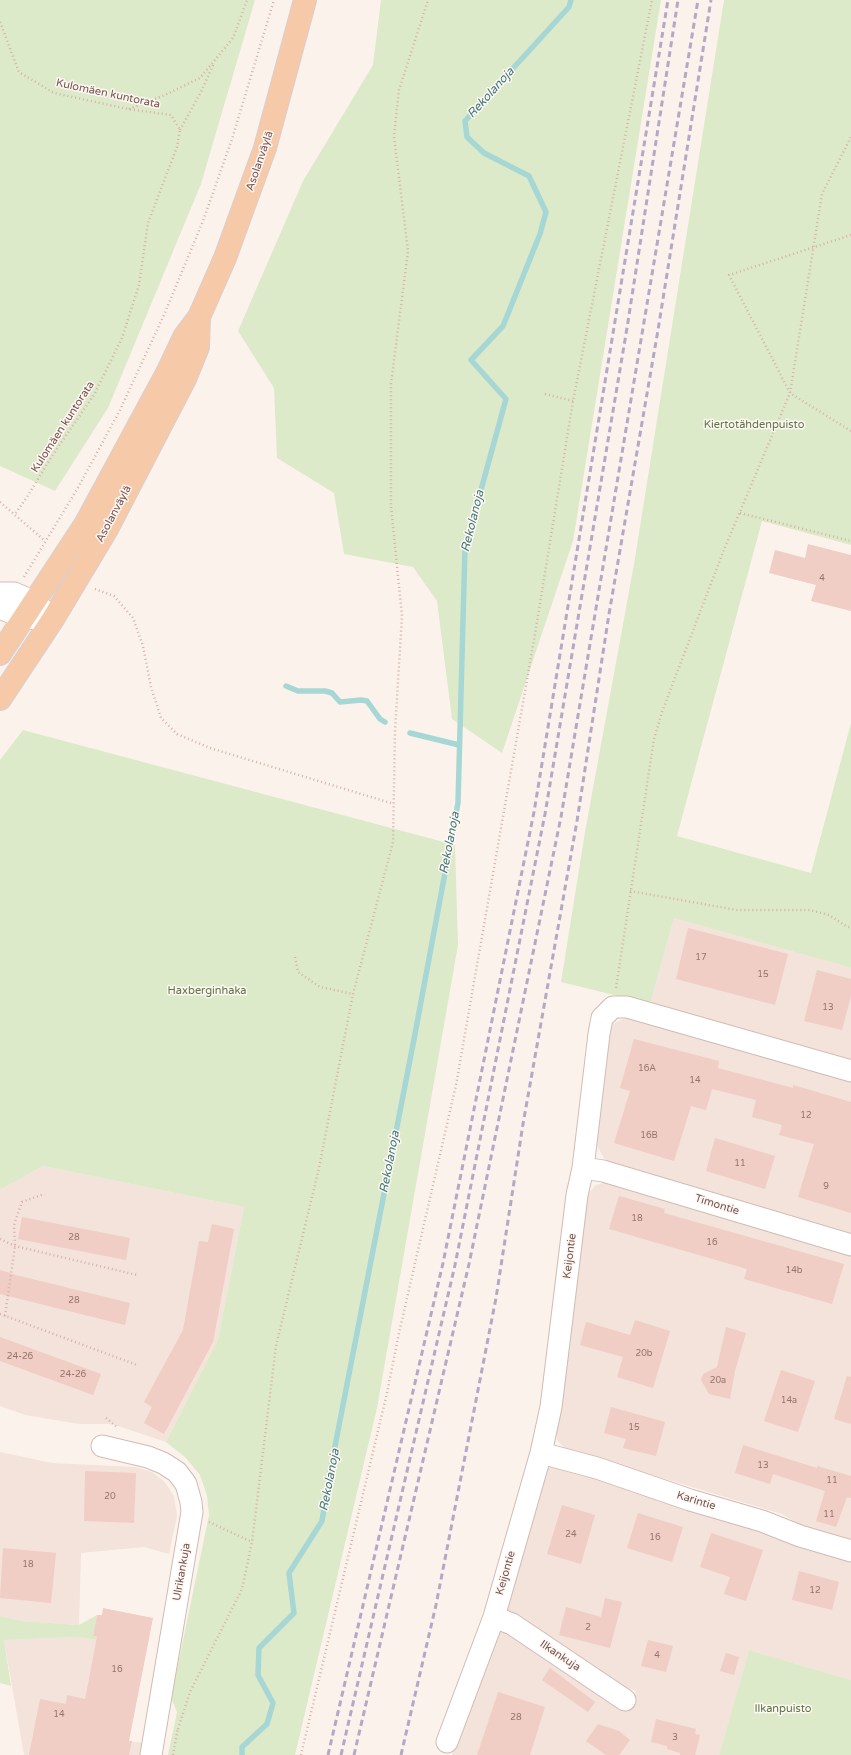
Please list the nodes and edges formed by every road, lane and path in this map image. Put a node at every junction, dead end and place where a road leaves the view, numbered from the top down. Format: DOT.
graph roads {
  1 [pos="247,0"];
  2 [pos="274,0"];
  3 [pos="305,0"];
  4 [pos="428,0"];
  5 [pos="652,0"];
  6 [pos="0,22"];
  7 [pos="215,60"];
  8 [pos="128,109"];
  9 [pos="180,130"];
  10 [pos="851,136"];
  11 [pos="851,235"];
  12 [pos="813,246"];
  13 [pos="199,317"];
  14 [pos="790,393"];
  15 [pos="544,394"];
  16 [pos="573,401"];
  17 [pos="851,431"];
  18 [pos="0,502"];
  19 [pos="740,513"];
  20 [pos="15,514"];
  21 [pos="851,542"];
  22 [pos="94,588"];
  23 [pos="0,593"];
  24 [pos="0,608"];
  25 [pos="29,610"];
  26 [pos="53,619"];
  27 [pos="0,654"];
  28 [pos="0,699"];
  29 [pos="394,804"];
  30 [pos="630,891"];
  31 [pos="851,928"];
  32 [pos="295,957"];
  33 [pos="353,994"];
  34 [pos="613,1006"];
  35 [pos="851,1071"];
  36 [pos="583,1168"];
  37 [pos="44,1194"];
  38 [pos="0,1239"];
  39 [pos="851,1245"];
  40 [pos="15,1246"];
  41 [pos="138,1275"];
  42 [pos="0,1314"];
  43 [pos="5,1316"];
  44 [pos="137,1365"];
  45 [pos="102,1446"];
  46 [pos="541,1453"];
  47 [pos="202,1519"];
  48 [pos="252,1542"];
  49 [pos="851,1551"];
  50 [pos="494,1617"];
  51 [pos="625,1700"];
  52 [pos="178,1729"];
  53 [pos="447,1742"];
  54 [pos="151,1755"];
  55 [pos="300,1755"];
  1 -- 7 [label="path"];
  2 -- 20 [label="path"];
  3 -- 13 [label="main road, Asolanväylä"];
  4 -- 29 [label="path"];
  5 -- 16 [label="path"];
  6 -- 8 [label="path, Kulomäen kuntorata"];
  7 -- 8 [label="path"];
  7 -- 9 [label="path"];
  8 -- 9 [label="path, Kulomäen kuntorata"];
  9 -- 20 [label="path, Kulomäen kuntorata"];
  10 -- 12 [label="path"];
  11 -- 12 [label="path"];
  12 -- 14 [label="path"];
  12 -- 14 [label="path"];
  13 -- 25 [label="main road, Asolanväylä"];
  13 -- 26 [label="main road, Asolanväylä"];
  14 -- 17 [label="path"];
  14 -- 19 [label="path"];
  15 -- 16 [label="path"];
  16 -- 55 [label="path"];
  18 -- 20 [label="path"];
  19 -- 21 [label="path"];
  19 -- 30 [label="path"];
  22 -- 29 [label="path"];
  23 -- 25 [label="street"];
  24 -- 25 [label="street"];
  25 -- 26 [label="street"];
  25 -- 27 [label="main road, Asolanväylä"];
  26 -- 28 [label="main road, Asolanväylä"];
  29 -- 33 [label="path"];
  30 -- 31 [label="path"];
  30 -- 34 [label="path"];
  32 -- 33 [label="path"];
  33 -- 48 [label="path"];
  34 -- 35 [label="street"];
  34 -- 36 [label="street, Keijontie"];
  36 -- 39 [label="street, Timontie"];
  36 -- 46 [label="street, Keijontie"];
  37 -- 40 [label="path"];
  38 -- 40 [label="path"];
  40 -- 41 [label="path"];
  40 -- 43 [label="path"];
  42 -- 43 [label="path"];
  43 -- 44 [label="path"];
  45 -- 54 [label="street, Ulrikankuja"];
  46 -- 49 [label="street, Karintie"];
  46 -- 50 [label="street, Keijontie"];
  47 -- 48 [label="path"];
  48 -- 52 [label="path"];
  50 -- 51 [label="street, Ilkankuja"];
  50 -- 53 [label="street, Keijontie"];
}
